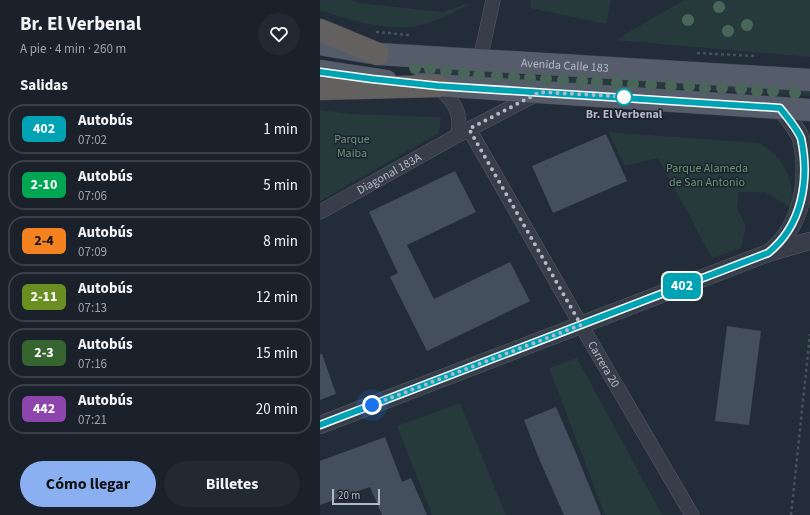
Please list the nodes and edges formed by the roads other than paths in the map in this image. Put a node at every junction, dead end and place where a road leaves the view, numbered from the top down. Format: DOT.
graph roads {
  1 [pos="493,0"];
  2 [pos="320,30"];
  3 [pos="320,44"];
  4 [pos="378,54"];
  5 [pos="480,60"];
  6 [pos="320,72"];
  7 [pos="810,80"];
  8 [pos="438,86"];
  9 [pos="320,89"];
  10 [pos="540,92"];
  11 [pos="780,108"];
  12 [pos="810,110"];
  13 [pos="464,132"];
  14 [pos="320,212"];
  15 [pos="810,241"];
  16 [pos="768,253"];
  17 [pos="581,325"];
  18 [pos="320,425"];
  19 [pos="692,515"];
  1 -- 5 [label="street"];
  2 -- 4 [label="highway"];
  3 -- 4 [label="main road, Avenida Calle 183"];
  4 -- 5 [label="main road, Avenida Calle 183"];
  5 -- 7 [label="main road, Avenida Calle 183"];
  6 -- 8 [label="main road"];
  8 -- 9 [label="highway"];
  8 -- 10 [label="main road"];
  8 -- 13 [label="street"];
  10 -- 11 [label="main road"];
  10 -- 13 [label="street, Diagonal 183A"];
  11 -- 12 [label="main road"];
  11 -- 16 [label="street"];
  13 -- 14 [label="street, Diagonal 183A"];
  13 -- 17 [label="street, Carrera 20"];
  15 -- 16 [label="street"];
  16 -- 17 [label="street"];
  17 -- 18 [label="street"];
  17 -- 19 [label="street, Carrera 20"];
}
